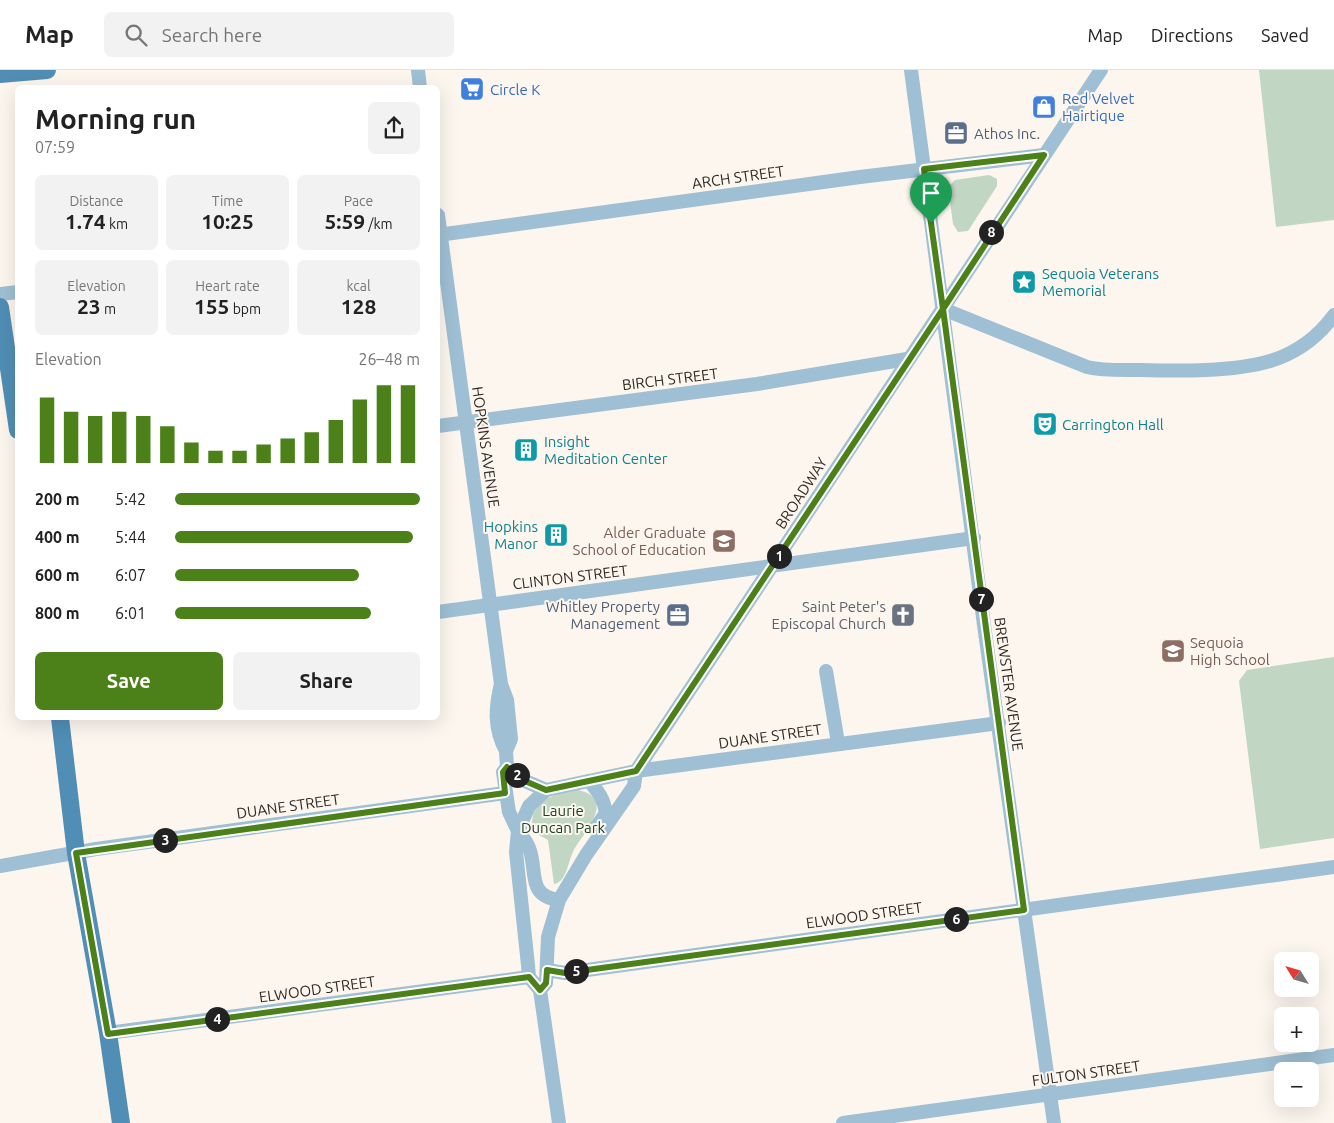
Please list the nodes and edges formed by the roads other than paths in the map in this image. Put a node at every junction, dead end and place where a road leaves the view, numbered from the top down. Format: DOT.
graph roads {
  1 [pos="47,70"];
  2 [pos="418,70"];
  3 [pos="911,70"];
  4 [pos="1101,70"];
  5 [pos="0,74"];
  6 [pos="420,85"];
  7 [pos="1044,155"];
  8 [pos="924,169"];
  9 [pos="440,235"];
  10 [pos="440,242"];
  11 [pos="15,292"];
  12 [pos="0,294"];
  13 [pos="0,307"];
  14 [pos="943,309"];
  15 [pos="1334,315"];
  16 [pos="907,360"];
  17 [pos="15,410"];
  18 [pos="466,422"];
  19 [pos="440,426"];
  20 [pos="974,538"];
  21 [pos="773,566"];
  22 [pos="490,604"];
  23 [pos="440,612"];
  24 [pos="826,671"];
  25 [pos="60,720"];
  26 [pos="999,723"];
  27 [pos="838,743"];
  28 [pos="507,767"];
  29 [pos="636,771"];
  30 [pos="589,781"];
  31 [pos="546,790"];
  32 [pos="505,793"];
  33 [pos="518,831"];
  34 [pos="76,853"];
  35 [pos="586,855"];
  36 [pos="0,866"];
  37 [pos="1334,867"];
  38 [pos="559,900"];
  39 [pos="1024,910"];
  40 [pos="525,931"];
  41 [pos="547,970"];
  42 [pos="529,977"];
  43 [pos="540,990"];
  44 [pos="108,1034"];
  45 [pos="1334,1055"];
  46 [pos="1050,1095"];
  47 [pos="121,1123"];
  48 [pos="559,1123"];
  49 [pos="843,1123"];
  50 [pos="1054,1123"];
  1 -- 5 [label="main road"];
  2 -- 6 [label="street"];
  3 -- 8 [label="street, BREWSTER AVENUE"];
  4 -- 7 [label="street, BROADWAY"];
  7 -- 8 [label="street, ARCH STREET"];
  7 -- 14 [label="street, BROADWAY"];
  8 -- 9 [label="street, ARCH STREET"];
  8 -- 14 [label="street, BREWSTER AVENUE"];
  10 -- 18 [label="street, HOPKINS AVENUE"];
  11 -- 12 [label="street"];
  13 -- 17 [label="main road"];
  14 -- 15 [label="street"];
  14 -- 16 [label="street, BROADWAY"];
  14 -- 20 [label="street, BREWSTER AVENUE"];
  16 -- 18 [label="street, BIRCH STREET"];
  16 -- 21 [label="street, BROADWAY"];
  18 -- 19 [label="street, BIRCH STREET"];
  18 -- 22 [label="street, HOPKINS AVENUE"];
  20 -- 21 [label="street, CLINTON STREET"];
  20 -- 26 [label="street, BREWSTER AVENUE"];
  21 -- 22 [label="street, CLINTON STREET"];
  21 -- 29 [label="street, BROADWAY"];
  22 -- 23 [label="street, CLINTON STREET"];
  22 -- 28 [label="street, HOPKINS AVENUE"];
  24 -- 27 [label="street"];
  25 -- 34 [label="main road"];
  26 -- 27 [label="street, DUANE STREET"];
  26 -- 39 [label="street, BREWSTER AVENUE"];
  27 -- 29 [label="street, DUANE STREET"];
  28 -- 31 [label="street"];
  28 -- 32 [label="street, HOPKINS AVENUE"];
  29 -- 30 [label="street, DUANE STREET"];
  29 -- 35 [label="street, BROADWAY"];
  30 -- 31 [label="street, DUANE STREET"];
  30 -- 35 [label="street"];
  31 -- 33 [label="street"];
  32 -- 33 [label="street, HOPKINS AVENUE"];
  32 -- 34 [label="street, DUANE STREET"];
  33 -- 38 [label="street, HOPKINS AVENUE"];
  33 -- 40 [label="street, HOPKINS AVENUE"];
  34 -- 36 [label="street, DUANE STREET"];
  34 -- 44 [label="main road"];
  35 -- 38 [label="street, BROADWAY"];
  37 -- 39 [label="street, ELWOOD STREET"];
  38 -- 41 [label="street, BROADWAY"];
  39 -- 41 [label="street, ELWOOD STREET"];
  39 -- 46 [label="street, BREWSTER AVENUE"];
  40 -- 41 [label="street"];
  40 -- 42 [label="street, HOPKINS AVENUE"];
  41 -- 43 [label="street"];
  42 -- 43 [label="street"];
  42 -- 44 [label="street, ELWOOD STREET"];
  43 -- 48 [label="street"];
  44 -- 47 [label="main road"];
  45 -- 46 [label="street, FULTON STREET"];
  46 -- 49 [label="street, FULTON STREET"];
  46 -- 50 [label="street, BREWSTER AVENUE"];
}
